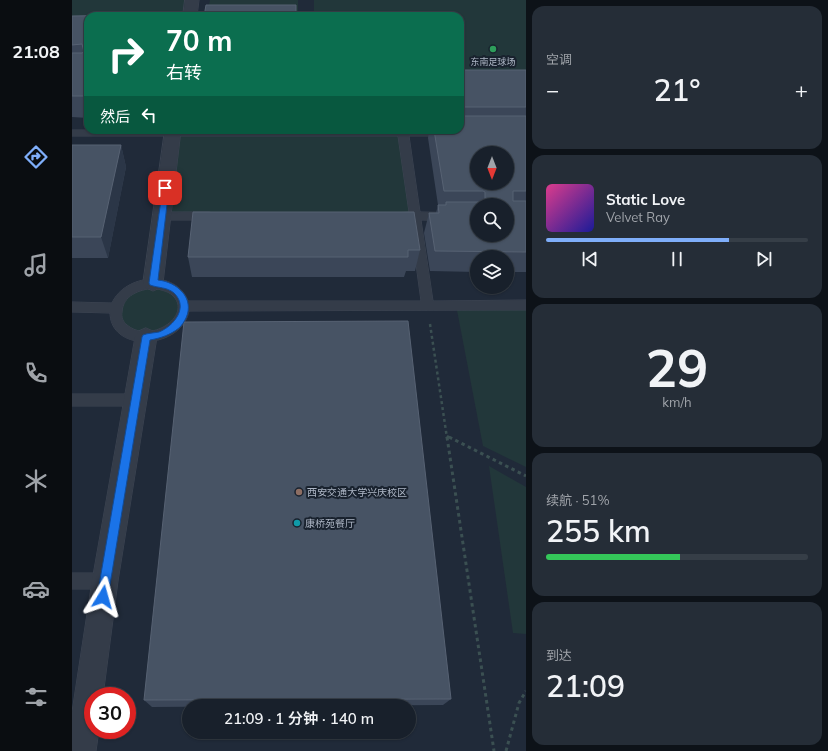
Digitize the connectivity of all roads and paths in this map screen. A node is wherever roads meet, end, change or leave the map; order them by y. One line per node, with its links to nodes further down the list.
1 (192, 0): 2 (street)
2 (190, 12)
3 (72, 133): 4 (lane)
4 (84, 133)
5 (172, 134): 7 (street)
6 (403, 134): 10 (lane)
7 (162, 216): 8 (lane); 12 (street)
8 (217, 216)
9 (383, 216): 10 (lane)
10 (415, 216): 11 (lane); 13 (lane)
11 (470, 217)
12 (153, 283): 14 (lane); 17 (lane)
13 (428, 305): 14 (lane); 15 (lane); 21 (path)
14 (185, 306): 18 (lane)
15 (526, 306)
16 (72, 307): 17 (lane)
17 (115, 308): 18 (lane)
18 (146, 337): 20 (street)
19 (72, 400): 20 (lane)
20 (135, 400): 24 (street)
21 (447, 436): 22 (path); 27 (path)
22 (526, 476)
23 (72, 581): 24 (lane)
24 (105, 581): 26 (street)
25 (526, 690): 28 (path)
26 (81, 751)
27 (494, 751)
28 (506, 751)

